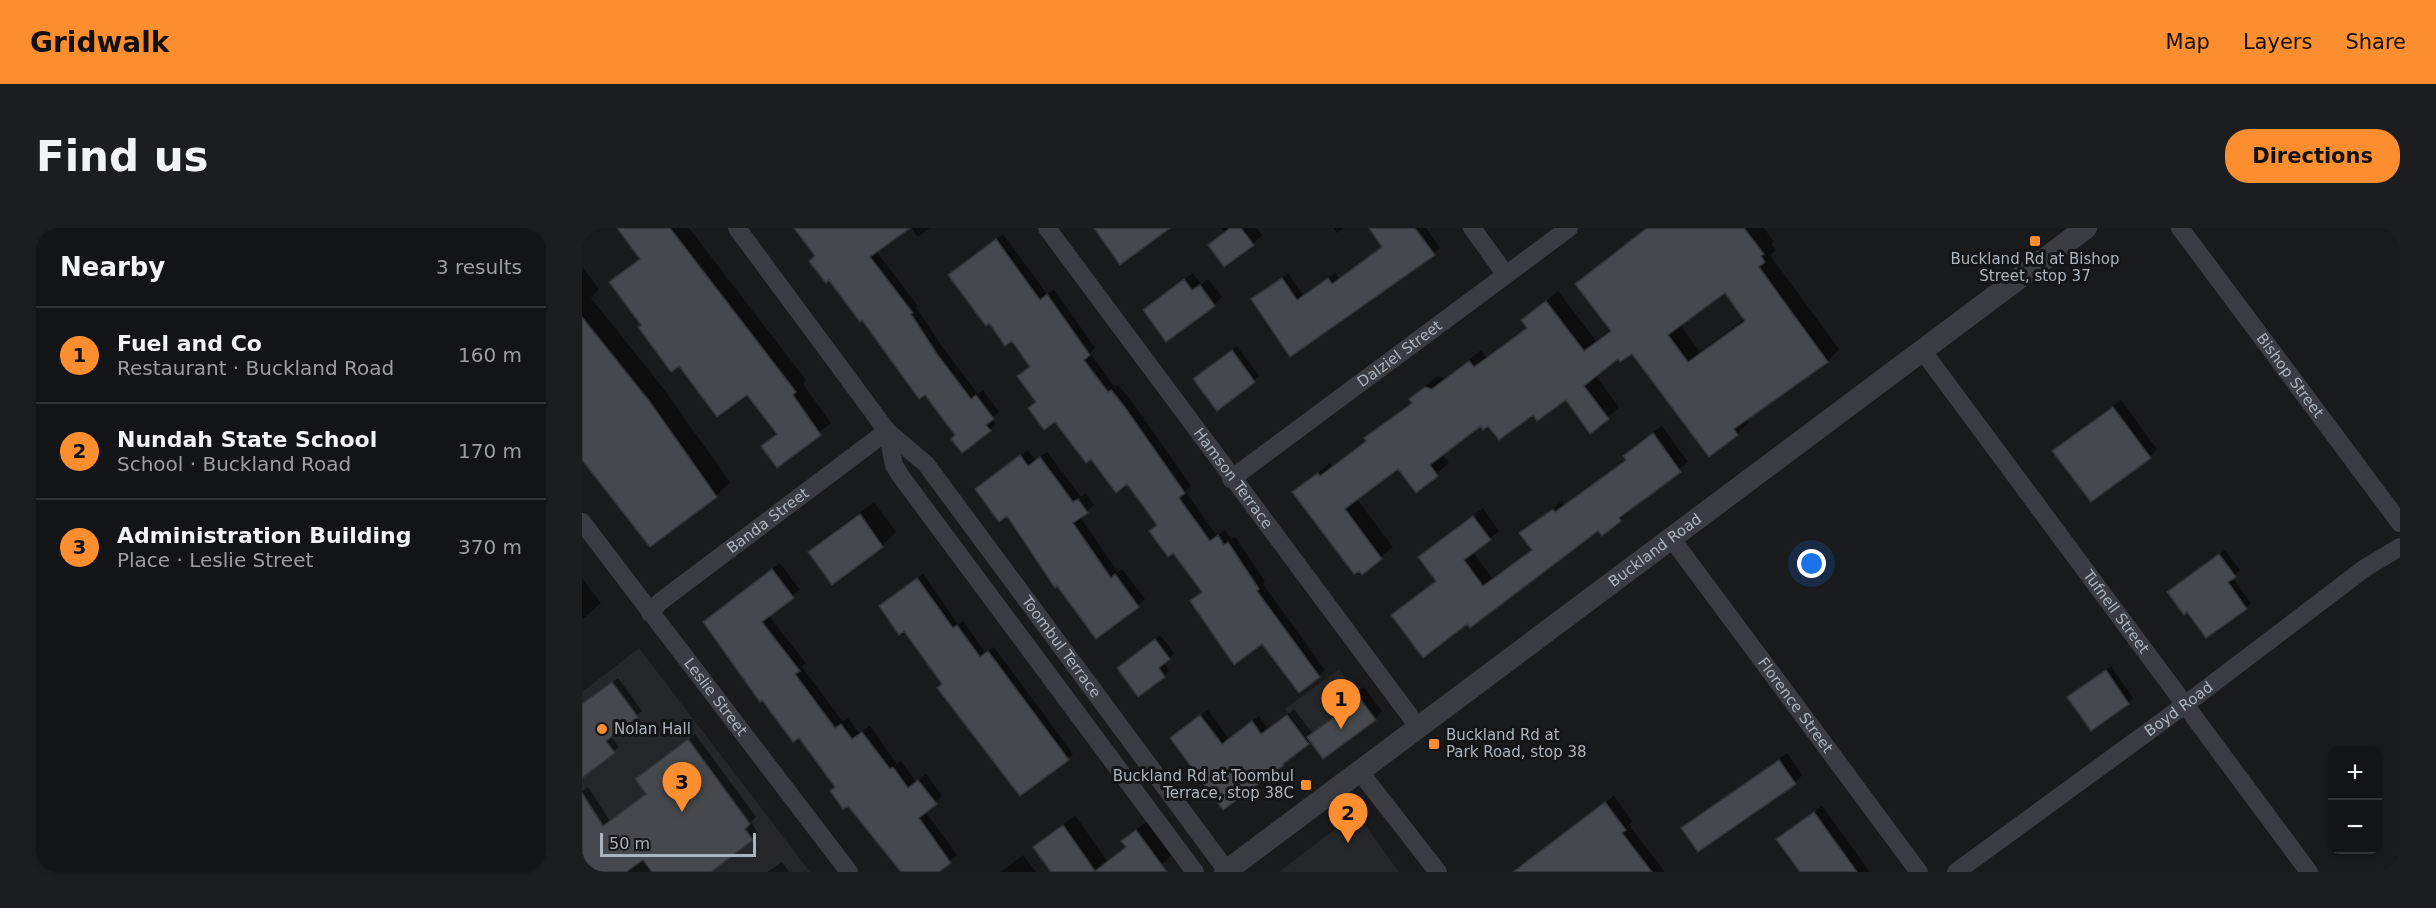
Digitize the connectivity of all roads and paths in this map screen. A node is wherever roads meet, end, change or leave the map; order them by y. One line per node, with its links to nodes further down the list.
1 (737, 228): 9 (street, Toombul Terrace)
2 (1047, 228): 10 (street, Hamson Terrace)
3 (1472, 228): 7 (street)
4 (1569, 228): 7 (street, Dalziel Street)
5 (2086, 228): 8 (street, Buckland Road)
6 (2180, 228): 12 (street, Bishop Street)
7 (1506, 275): 10 (street, Dalziel Street)
8 (1922, 350): 13 (street, Buckland Road); 16 (street, Tufnell Street)
9 (887, 431): 15 (street, Banda Street); 19 (street, Toombul Terrace); 21 (street, Toombul Terrace)
10 (1232, 479): 17 (street, Hamson Terrace)
11 (582, 522): 15 (street, Leslie Street)
12 (2400, 523)
13 (1672, 538): 17 (street, Buckland Road); 23 (street, Florence Street)
14 (2400, 547): 16 (street, Boyd Road)
15 (650, 613): 20 (street, Leslie Street)
16 (2186, 704): 24 (street, Boyd Road); 25 (street, Tufnell Street)
17 (1419, 729): 18 (street, Buckland Road)
18 (1360, 772): 19 (street, Buckland Road); 22 (street)
19 (1226, 871)
20 (849, 872)
21 (1196, 872)
22 (1438, 872)
23 (1919, 872)
24 (1956, 872)
25 (2309, 872)

